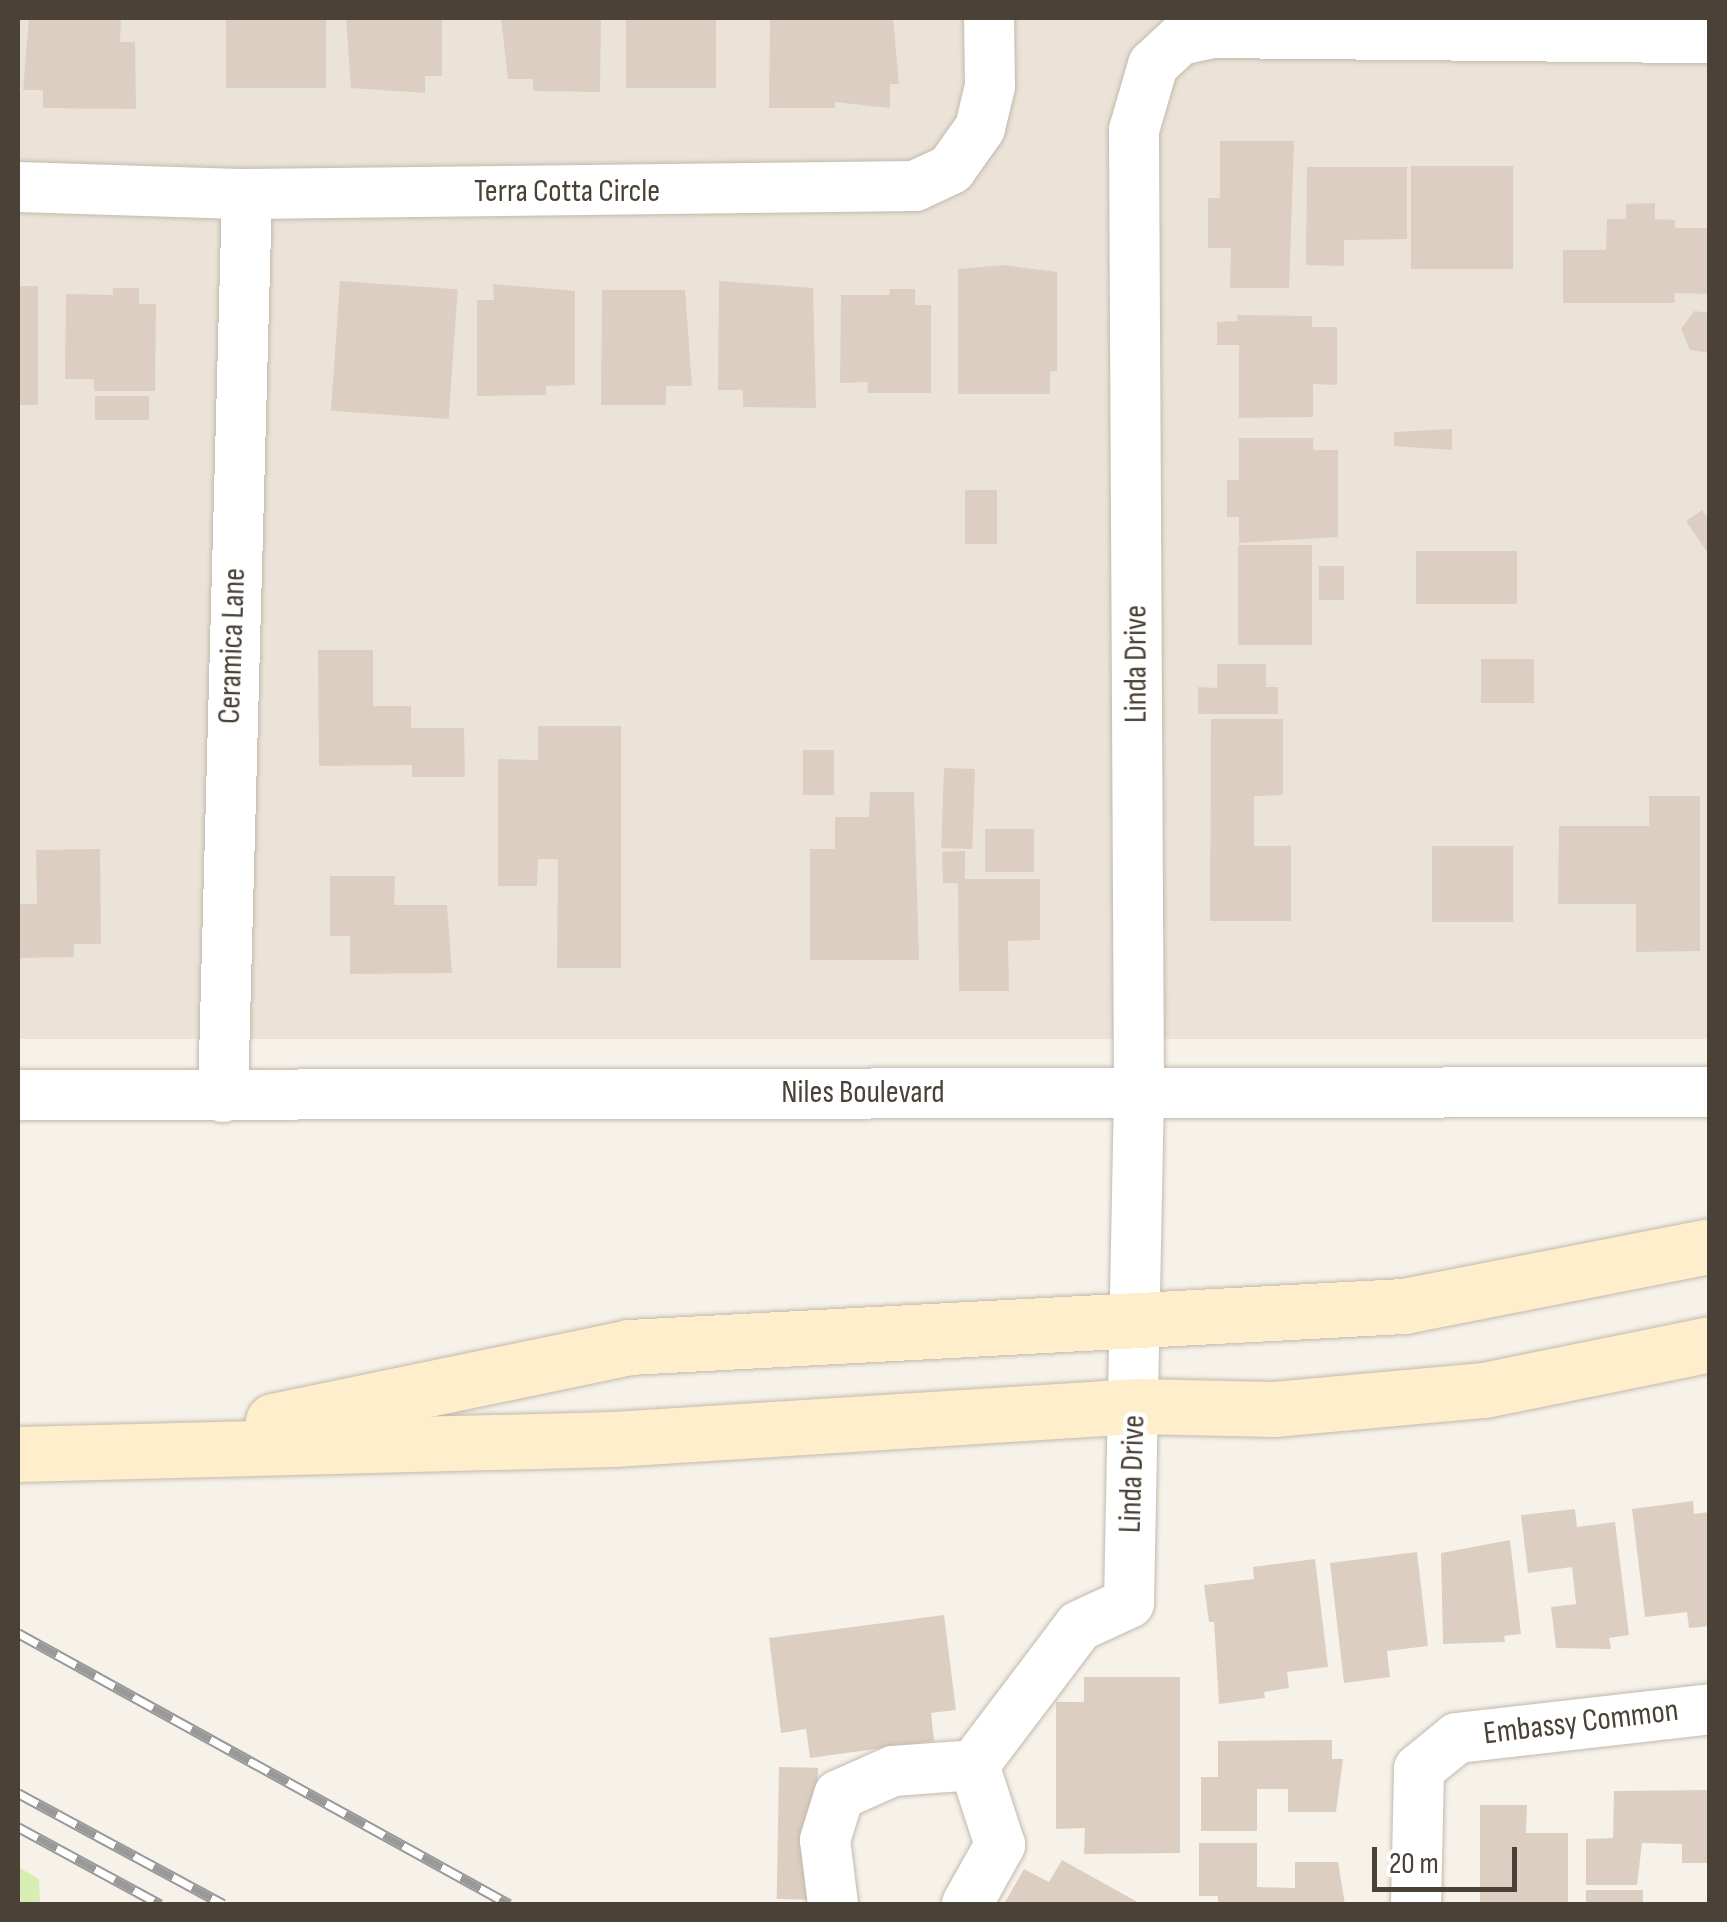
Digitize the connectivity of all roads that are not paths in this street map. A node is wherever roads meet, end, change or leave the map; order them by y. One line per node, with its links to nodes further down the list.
1 (989, 18): 4 (street, Terra Cotta Circle)
2 (1710, 38): 5 (street, Linda Drive)
3 (18, 187): 4 (street, Terra Cotta Circle)
4 (247, 194): 8 (street, Ceramica Lane)
5 (1139, 1091): 6 (street, Niles Boulevard); 8 (street, Niles Boulevard); 10 (street, Linda Drive)
6 (1710, 1092)
7 (18, 1094): 8 (street, Niles Boulevard)
8 (223, 1098)
9 (1699, 1258): 10 (main road)
10 (1136, 1322): 12 (street, Linda Drive); 13 (main road)
11 (1710, 1344): 12 (main road)
12 (1136, 1406): 13 (main road); 16 (street, Linda Drive)
13 (143, 1449): 14 (main road)
14 (18, 1454)
15 (1710, 1708): 19 (street, Embassy Common)
16 (974, 1765): 17 (street); 18 (street)
17 (834, 1904)
18 (967, 1904)
19 (1416, 1904)

